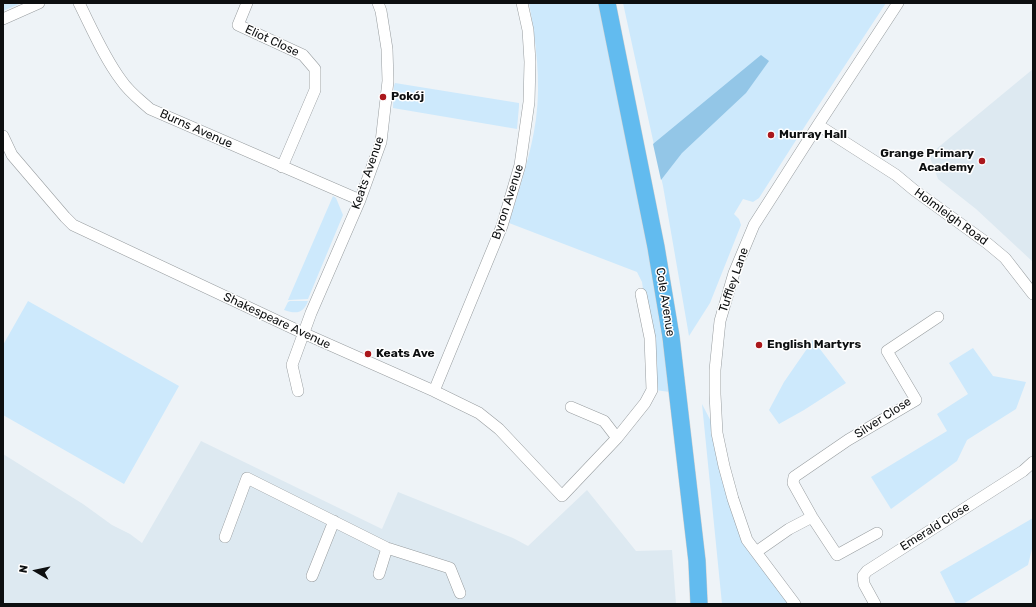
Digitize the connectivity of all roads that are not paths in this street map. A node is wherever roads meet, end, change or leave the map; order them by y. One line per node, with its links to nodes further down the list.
1 (39, 3): 8 (street)
2 (79, 3): 11 (street, Burns Avenue)
3 (247, 3): 11 (street, Eliot Close)
4 (378, 3): 12 (street, Keats Avenue)
5 (522, 3): 17 (street, Byron Avenue)
6 (607, 3): 31 (highway, Cole Avenue)
7 (898, 3): 9 (street, Tuffley Lane)
8 (3, 19)
9 (818, 125): 14 (street, Holmleigh Road); 27 (street, Tuffley Lane)
10 (3, 136): 16 (street, Shakespeare Avenue)
11 (282, 167): 12 (street, Burns Avenue)
12 (360, 200): 16 (street, Keats Avenue)
13 (641, 294): 20 (street)
14 (1033, 294)
15 (938, 317): 22 (street, Silver Close)
16 (303, 333): 17 (street, Shakespeare Avenue); 18 (street, Keats Avenue)
17 (434, 390): 20 (street, Shakespeare Avenue)
18 (298, 391)
19 (571, 408): 20 (street)
20 (617, 438)
21 (1033, 462): 33 (street, Emerald Close)
22 (812, 517): 24 (street, Silver Close); 27 (street)
23 (334, 521): 25 (street); 26 (street); 29 (street)
24 (877, 533)
25 (225, 537)
26 (387, 548): 28 (street); 30 (street)
27 (756, 552): 32 (street, Tuffley Lane)
28 (379, 574)
29 (312, 576)
30 (460, 593)
31 (699, 604)
32 (795, 604)
33 (875, 604)

